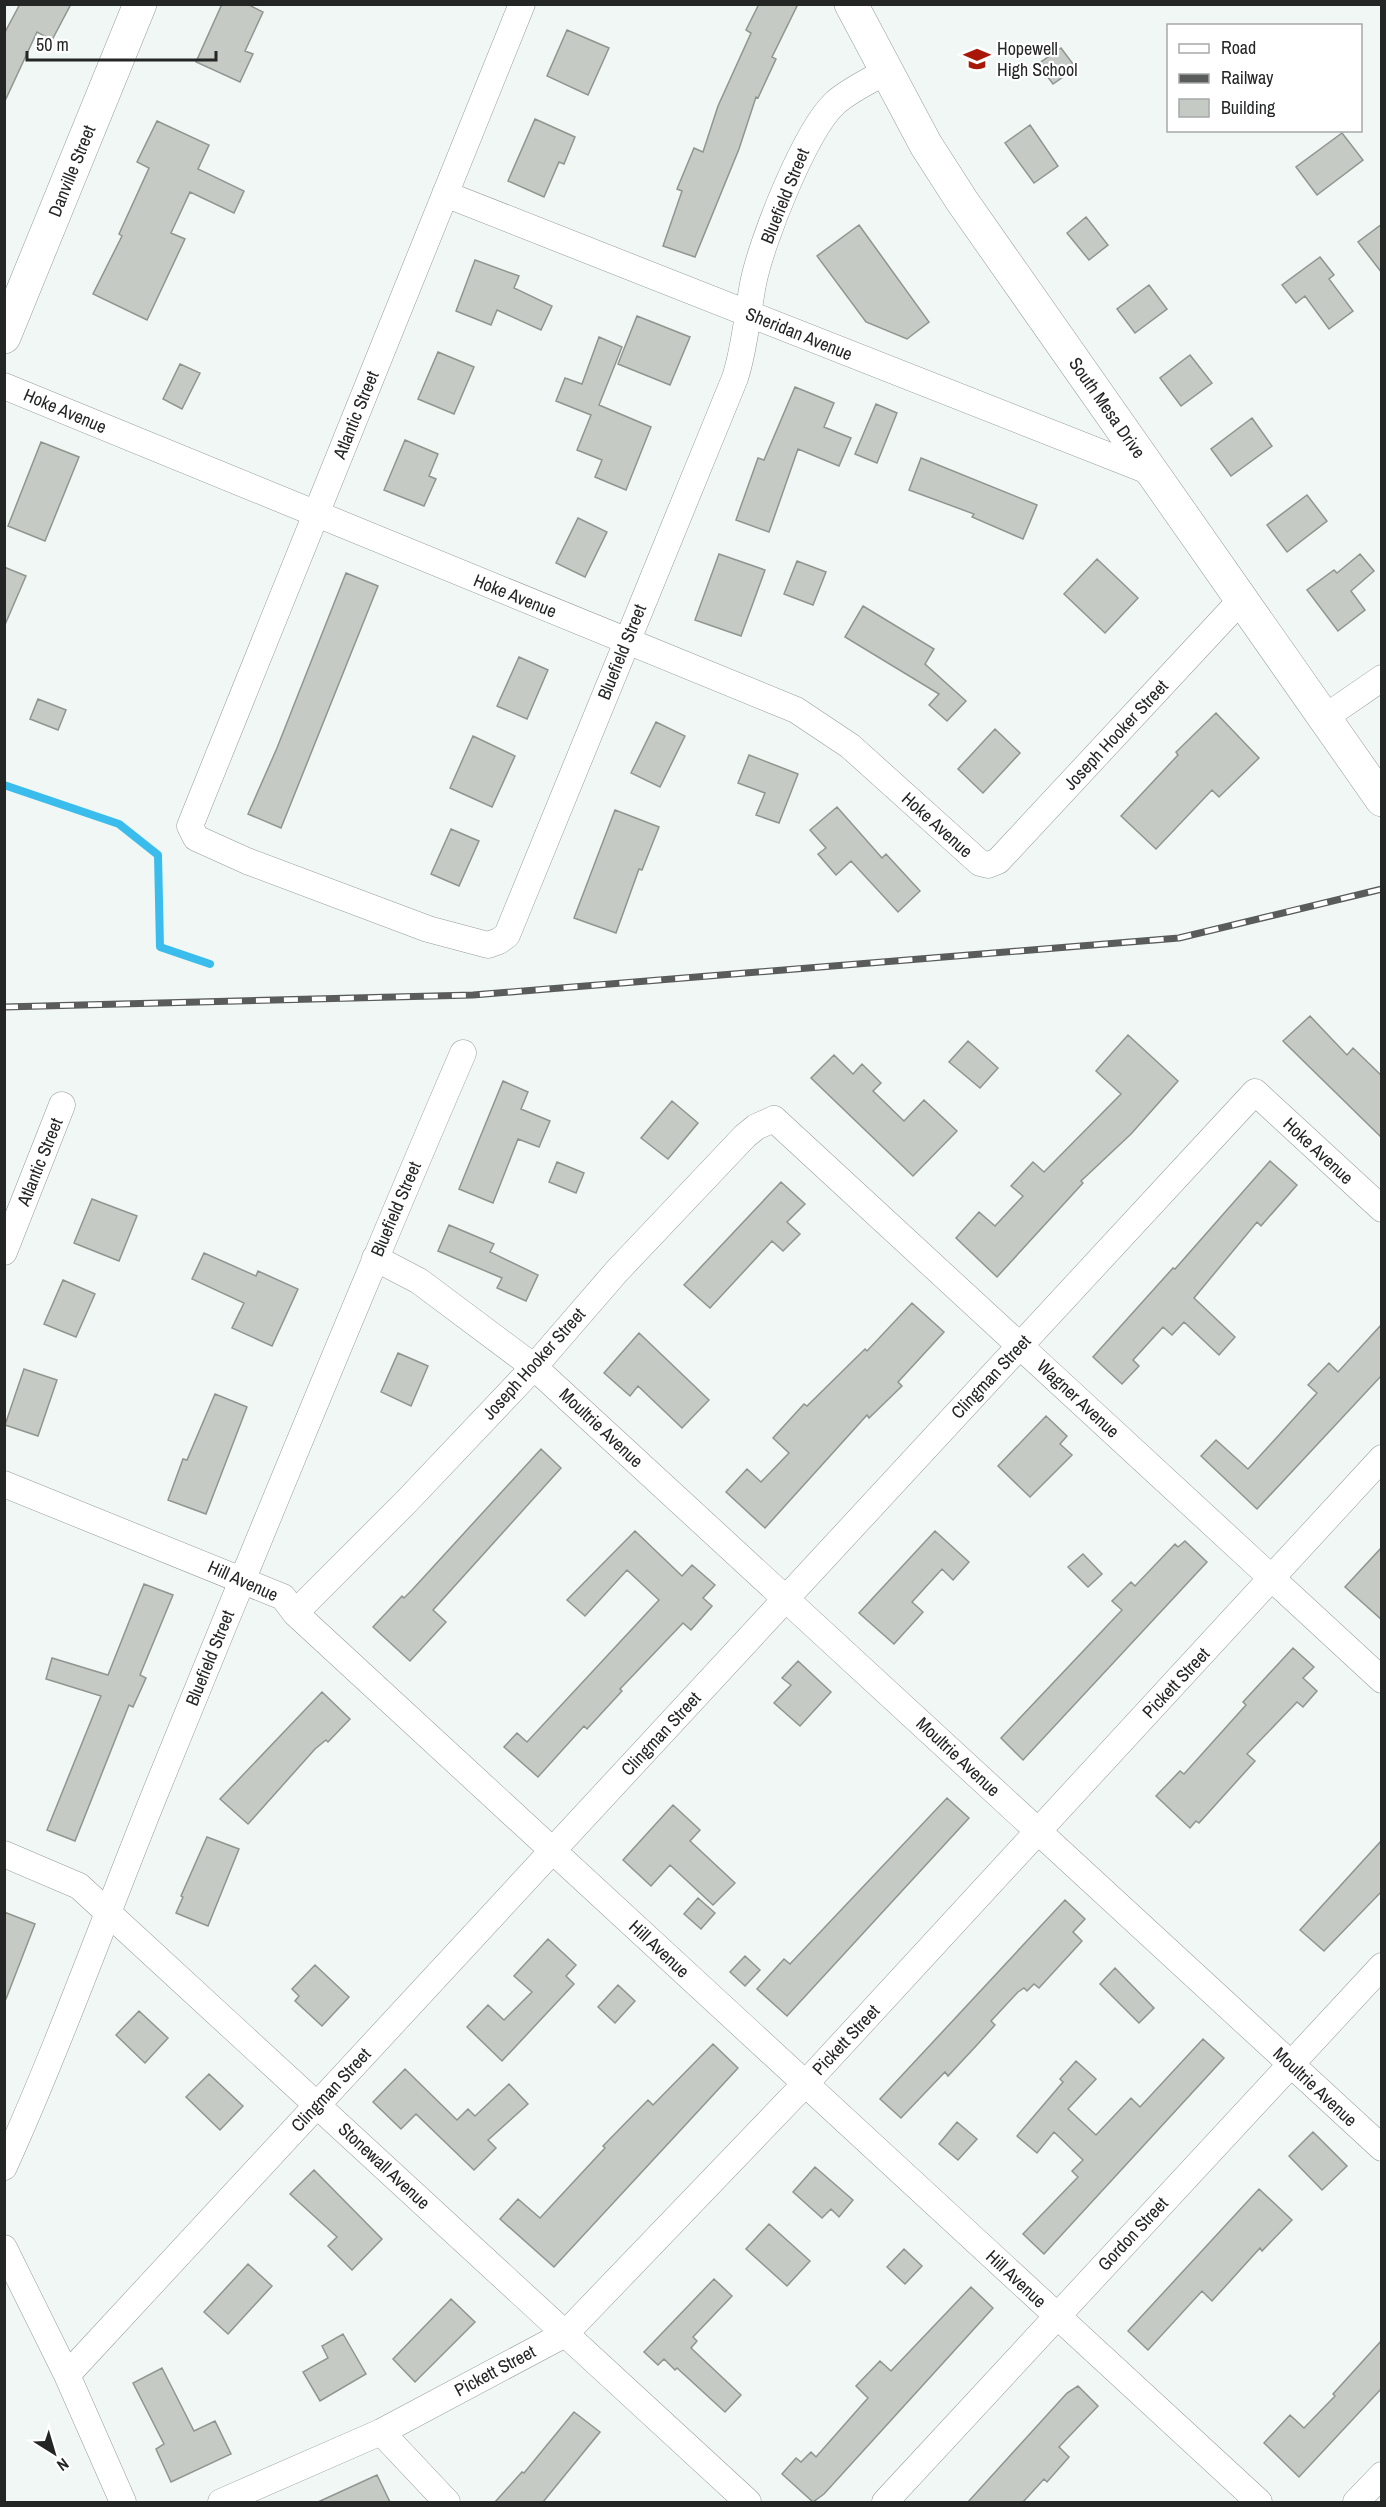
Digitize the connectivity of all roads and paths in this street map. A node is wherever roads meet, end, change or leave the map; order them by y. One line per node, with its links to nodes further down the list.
1 (140, 4): 7 (main road, Danville Street)
2 (522, 4): 5 (street, Atlantic Street)
3 (851, 4): 4 (main road, South Mesa Drive)
4 (886, 71): 6 (street, Bluefield Street); 9 (main road, South Mesa Drive)
5 (445, 194): 6 (street, Sheridan Avenue); 10 (street, Atlantic Street)
6 (748, 314): 9 (street, Sheridan Avenue); 12 (street, Bluefield Street)
7 (4, 337)
8 (4, 386): 10 (street, Hoke Avenue)
9 (1153, 473): 11 (main road, South Mesa Drive)
10 (315, 515): 12 (street, Hoke Avenue); 16 (street, Atlantic Street)
11 (1241, 600): 14 (main road, South Mesa Drive); 17 (street, Joseph Hooker Street)
12 (626, 641): 16 (street, Bluefield Street); 17 (street, Hoke Avenue)
13 (1382, 678): 14 (street)
14 (1324, 718): 15 (main road, South Mesa Drive)
15 (1382, 800)
16 (190, 826)
17 (988, 865)
18 (463, 1053): 24 (street, Bluefield Street)
19 (1255, 1092): 22 (street, Hoke Avenue); 25 (street, Clingman Street)
20 (62, 1105): 23 (street, Atlantic Street)
21 (774, 1119): 25 (street, Wagner Avenue); 26 (street, Joseph Hooker Street)
22 (1382, 1209)
23 (4, 1252)
24 (375, 1258): 26 (street, Moultrie Avenue); 30 (street, Bluefield Street)
25 (1020, 1346): 29 (street, Wagner Avenue); 31 (street, Clingman Street)
26 (534, 1367): 31 (street, Moultrie Avenue); 32 (street, Joseph Hooker Street)
27 (1382, 1458): 29 (street, Pickett Street)
28 (4, 1484): 30 (street, Hill Avenue)
29 (1272, 1579): 33 (street, Wagner Avenue); 34 (street, Pickett Street)
30 (242, 1580): 32 (street, Hill Avenue); 37 (street, Bluefield Street)
31 (786, 1599): 34 (street, Moultrie Avenue); 35 (street, Clingman Street)
32 (295, 1613): 35 (street, Hill Avenue)
33 (1382, 1680)
34 (1038, 1832): 39 (street, Moultrie Avenue); 40 (street, Pickett Street)
35 (553, 1851): 40 (street, Hill Avenue); 41 (street, Clingman Street)
36 (4, 1854): 37 (street, Stonewall Avenue)
37 (108, 1912): 41 (street, Stonewall Avenue); 43 (street, Bluefield Street)
38 (1382, 1966): 39 (street, Gordon Street)
39 (1290, 2064): 42 (street, Moultrie Avenue); 45 (street, Gordon Street)
40 (805, 2084): 45 (street, Hill Avenue); 46 (street, Pickett Street)
41 (317, 2105): 46 (street, Stonewall Avenue); 47 (street, Clingman Street)
42 (1382, 2148)
43 (4, 2167)
44 (4, 2248): 47 (street)
45 (1057, 2316): 54 (street, Gordon Street); 55 (street, Hill Avenue)
46 (565, 2334): 48 (street, Pickett Street); 53 (street, Stonewall Avenue)
47 (67, 2375): 50 (street)
48 (381, 2433): 51 (street, Pickett Street); 52 (street)
49 (1382, 2475): 56 (street)
50 (123, 2502)
51 (221, 2502)
52 (447, 2502)
53 (748, 2502)
54 (885, 2502)
55 (1259, 2502)
56 (1356, 2502)

